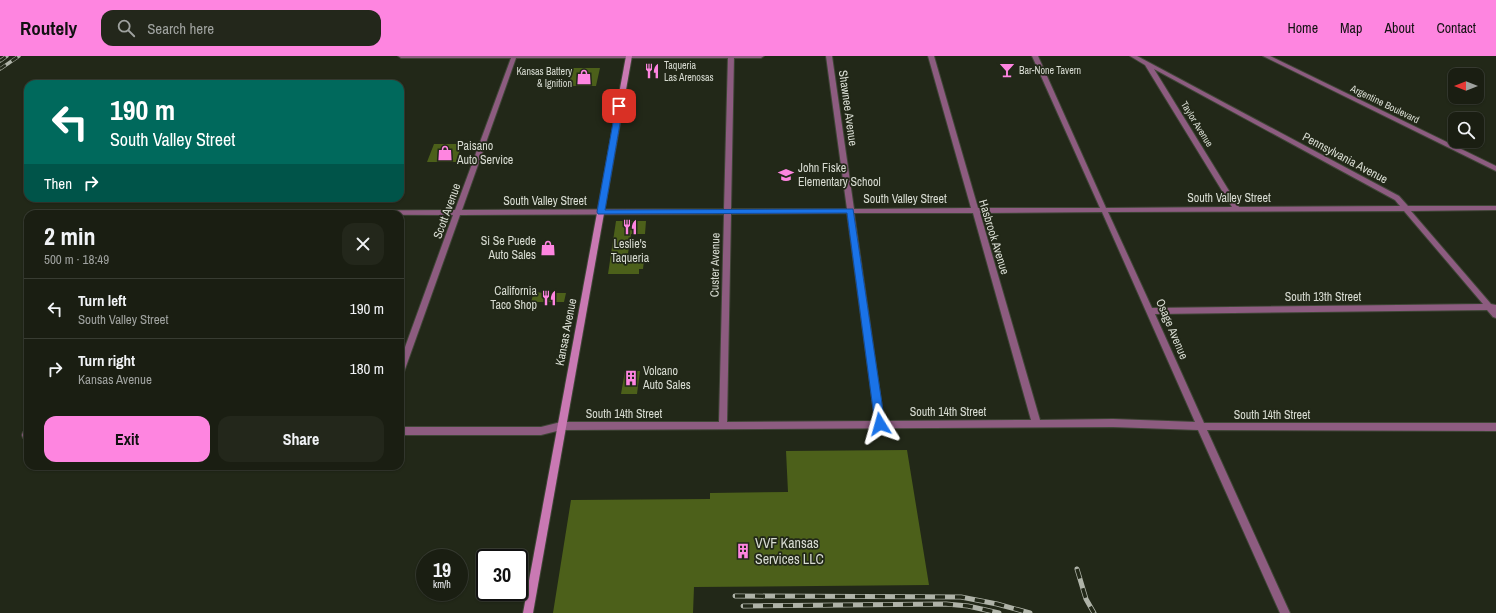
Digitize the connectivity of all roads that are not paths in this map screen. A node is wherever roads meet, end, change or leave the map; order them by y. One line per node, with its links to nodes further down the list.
1 (401, 56): 2 (street)
2 (514, 56): 3 (street); 22 (street, Scott Avenue)
3 (629, 56): 4 (street); 20 (main road, Kansas Avenue)
4 (731, 56): 5 (street); 19 (street, Custer Avenue)
5 (761, 56)
6 (829, 56): 16 (street, Shawnee Avenue)
7 (931, 56): 17 (street, Hasbrook Avenue)
8 (1035, 56): 18 (street, Osage Avenue)
9 (1133, 56): 11 (street)
10 (1266, 56): 12 (street, Argentine Boulevard)
11 (1148, 64): 13 (street, Pennsylvania Avenue); 15 (street, Taylor Avenue)
12 (1496, 170)
13 (1406, 208): 14 (street, South Valley Street); 15 (street, South Valley Street); 23 (street, Pennsylvania Avenue)
14 (1496, 208)
15 (1237, 209): 18 (street, South Valley Street)
16 (850, 210): 17 (street, South Valley Street); 19 (street, South Valley Street); 27 (street, Shawnee Avenue)
17 (975, 210): 18 (street, South Valley Street); 28 (street, Hasbrook Avenue)
18 (1105, 210): 24 (street, Osage Avenue)
19 (727, 211): 20 (street, South Valley Street); 30 (street, Custer Avenue)
20 (601, 212): 22 (street, South Valley Street); 29 (main road, Kansas Avenue)
21 (404, 213): 22 (street, South Valley Street)
22 (458, 213): 26 (street, Scott Avenue)
23 (1493, 307): 24 (street, South 13th Street); 25 (street, Pennsylvania Avenue)
24 (1150, 311): 31 (street, Osage Avenue)
25 (1496, 315)
26 (404, 361)
27 (880, 424): 28 (street, South 14th Street); 30 (street, South 14th Street)
28 (1037, 424): 31 (street, South 14th Street)
29 (561, 426): 30 (street, South 14th Street); 33 (street, South 14th Street); 34 (main road, Kansas Avenue)
30 (722, 426)
31 (1200, 426): 32 (street, South 14th Street); 35 (street, Osage Avenue)
32 (1496, 427)
33 (404, 431)
34 (528, 613)
35 (1285, 613)

